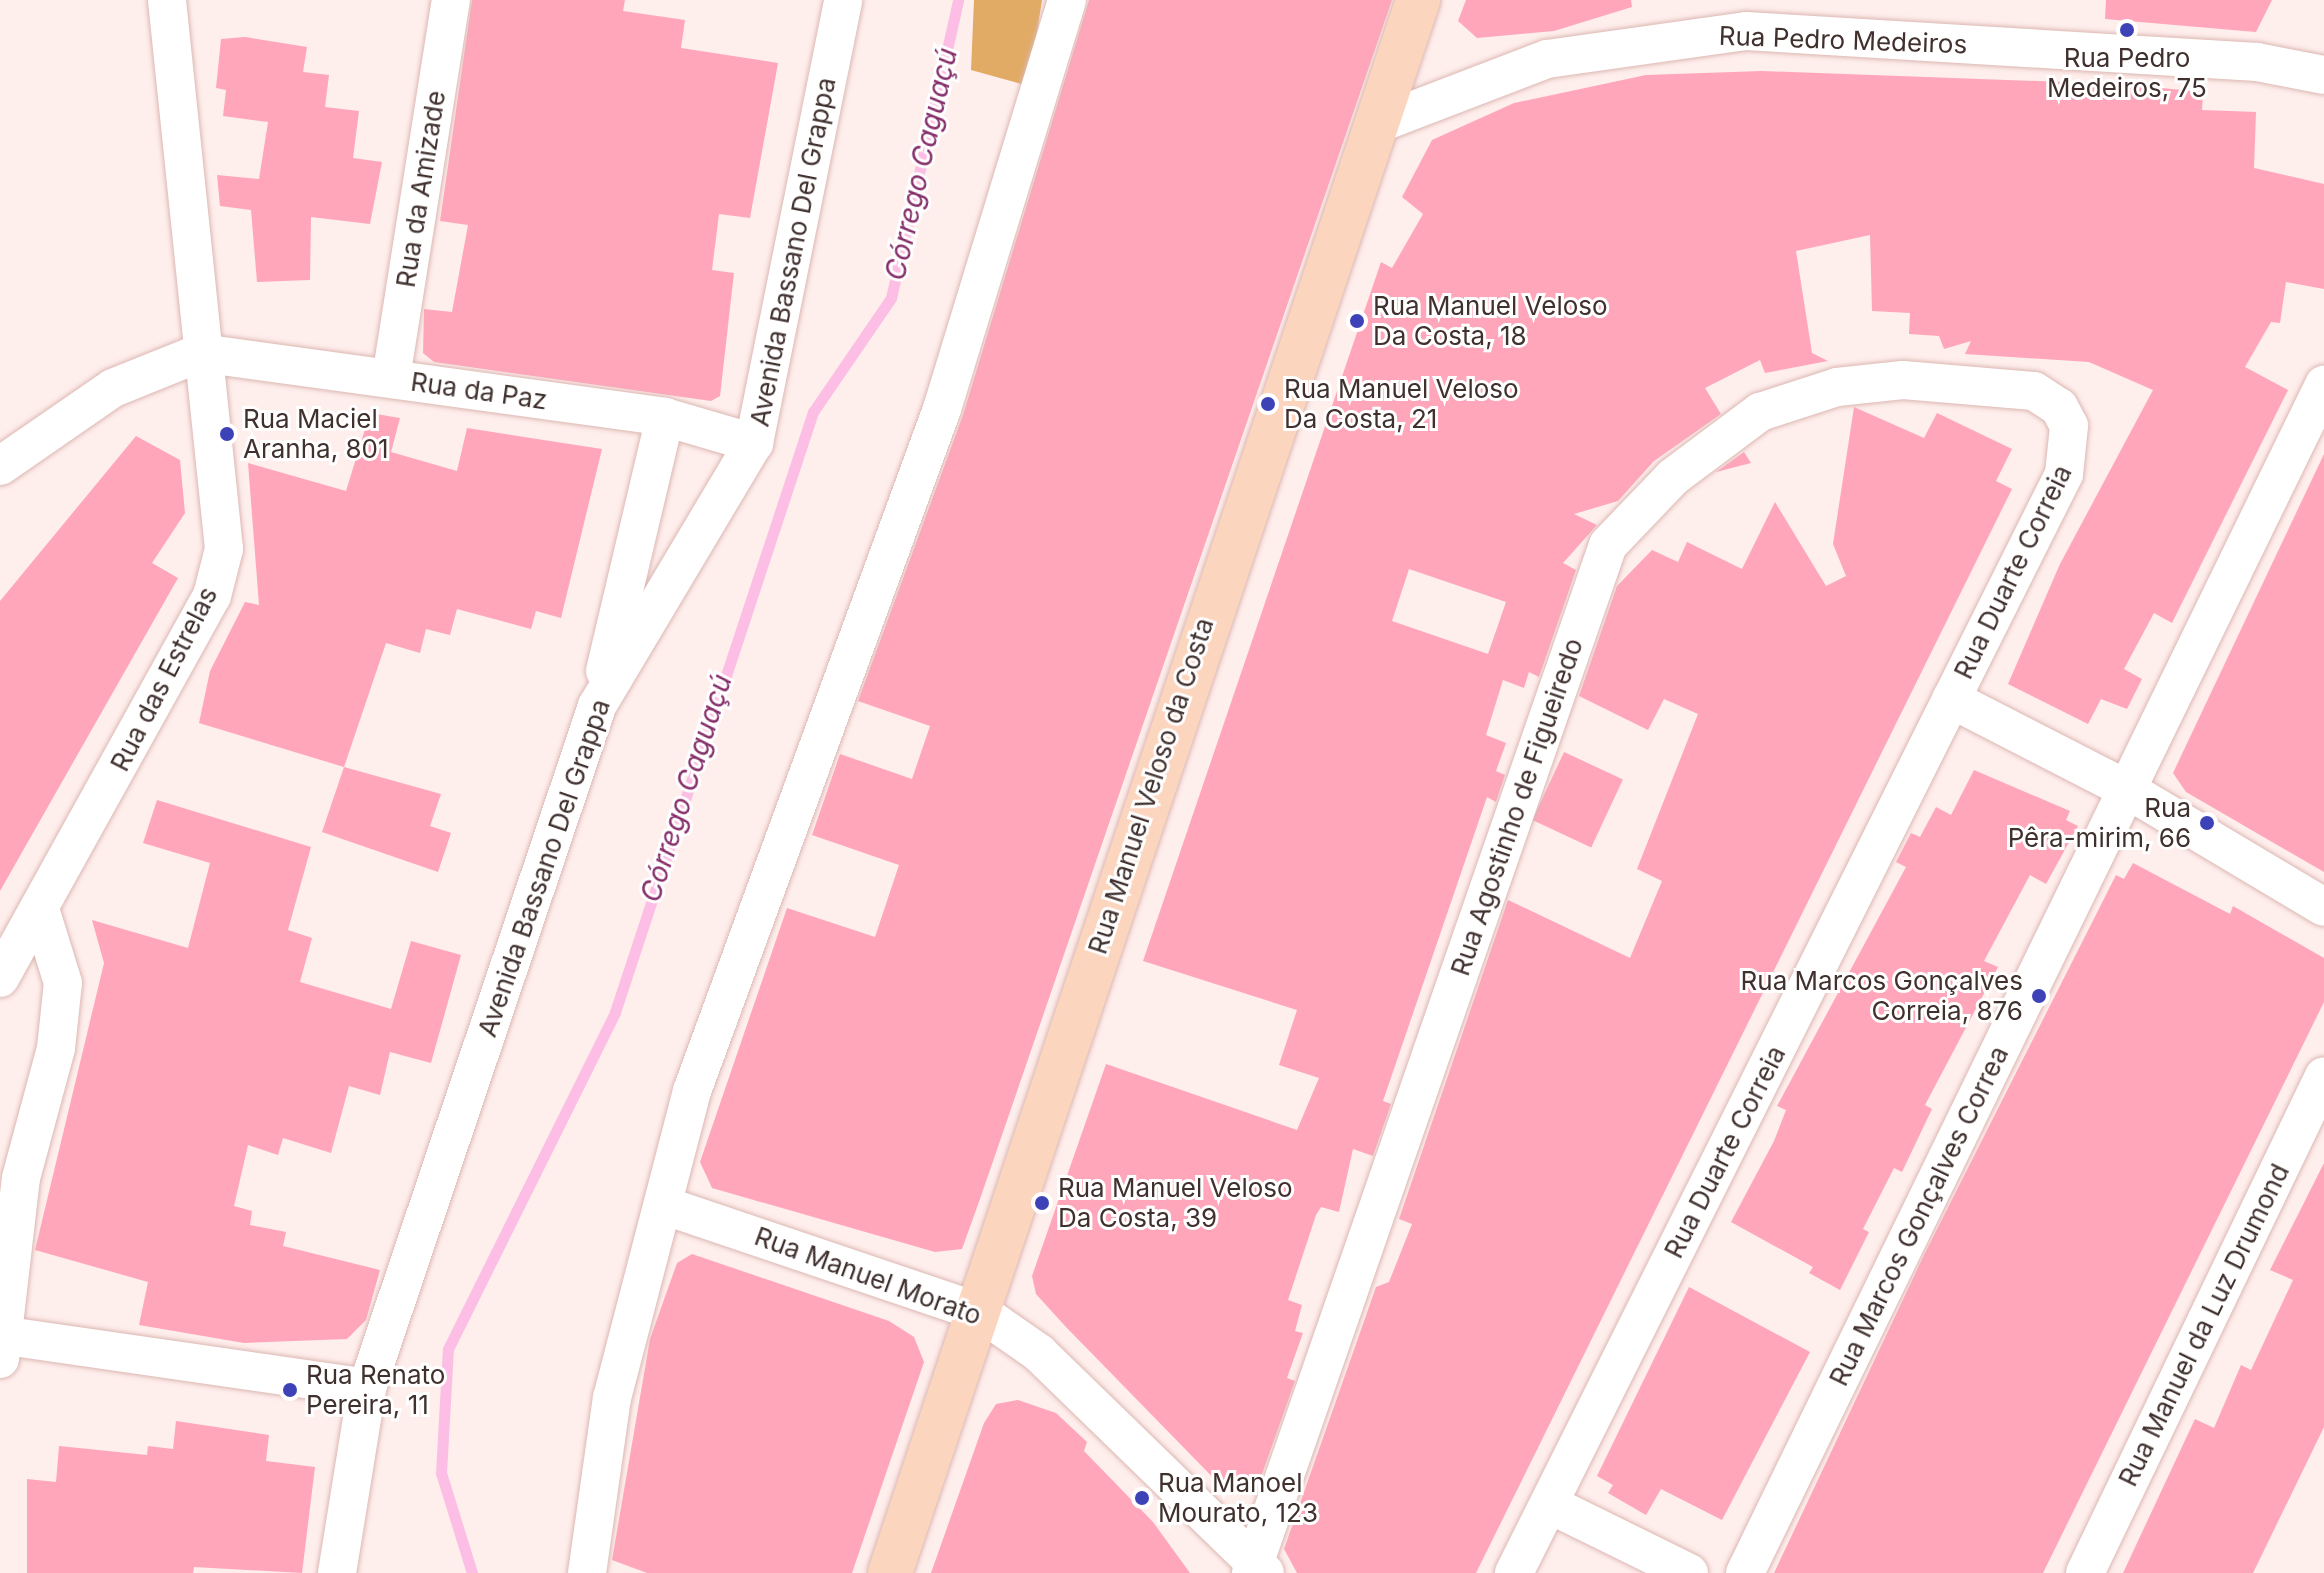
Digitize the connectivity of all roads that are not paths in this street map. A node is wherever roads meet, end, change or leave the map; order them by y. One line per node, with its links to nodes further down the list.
1 (167, 0): 8 (street, Rua das Estrelas)
2 (451, 0): 9 (street, Rua da Amizade)
3 (843, 0): 13 (street, Avenida Bassano Del Grappa)
4 (1067, 0): 22 (street)
5 (1418, 0): 7 (main road, Rua Manuel Veloso da Costa)
6 (2324, 75): 7 (street, Rua Pedro Medeiros)
7 (1375, 125): 23 (main road, Rua Manuel Veloso da Costa)
8 (200, 353): 9 (street, Rua da Paz); 14 (street); 19 (street, Rua das Estrelas)
9 (391, 378): 11 (street, Rua da Paz)
10 (2324, 385): 17 (street, Rua Marcos Gonçalves Correa)
11 (665, 417): 13 (street, Rua da Paz); 16 (street)
12 (2069, 426): 15 (street, Rua Duarte Correia); 28 (street, Rua Agostinho de Figueiredo)
13 (754, 443): 16 (street, Avenida Bassano Del Grappa)
14 (0, 466)
15 (1951, 699): 17 (street); 27 (street, Rua Duarte Correia)
16 (597, 706): 26 (street, Avenida Bassano Del Grappa)
17 (2126, 789): 18 (street); 34 (street, Rua Marcos Gonçalves Correa)
18 (2324, 907)
19 (41, 912): 20 (street, Rua das Estrelas); 24 (street)
20 (0, 978)
21 (2324, 1076): 35 (street, Rua Manuel da Luz Drumond)
22 (663, 1205): 23 (street, Rua Manuel Morato); 30 (street)
23 (980, 1312): 28 (street, Rua Manuel Morato); 31 (main road, Rua Manuel Veloso da Costa)
24 (0, 1335): 25 (street); 26 (street)
25 (0, 1359)
26 (367, 1388): 29 (street, Avenida Bassano Del Grappa)
27 (1549, 1504): 32 (street, Rua Duarte Correia); 33 (street)
28 (1257, 1570)
29 (337, 1573)
30 (587, 1573)
31 (890, 1573)
32 (1514, 1573)
33 (1689, 1573)
34 (1745, 1573)
35 (2085, 1573)

